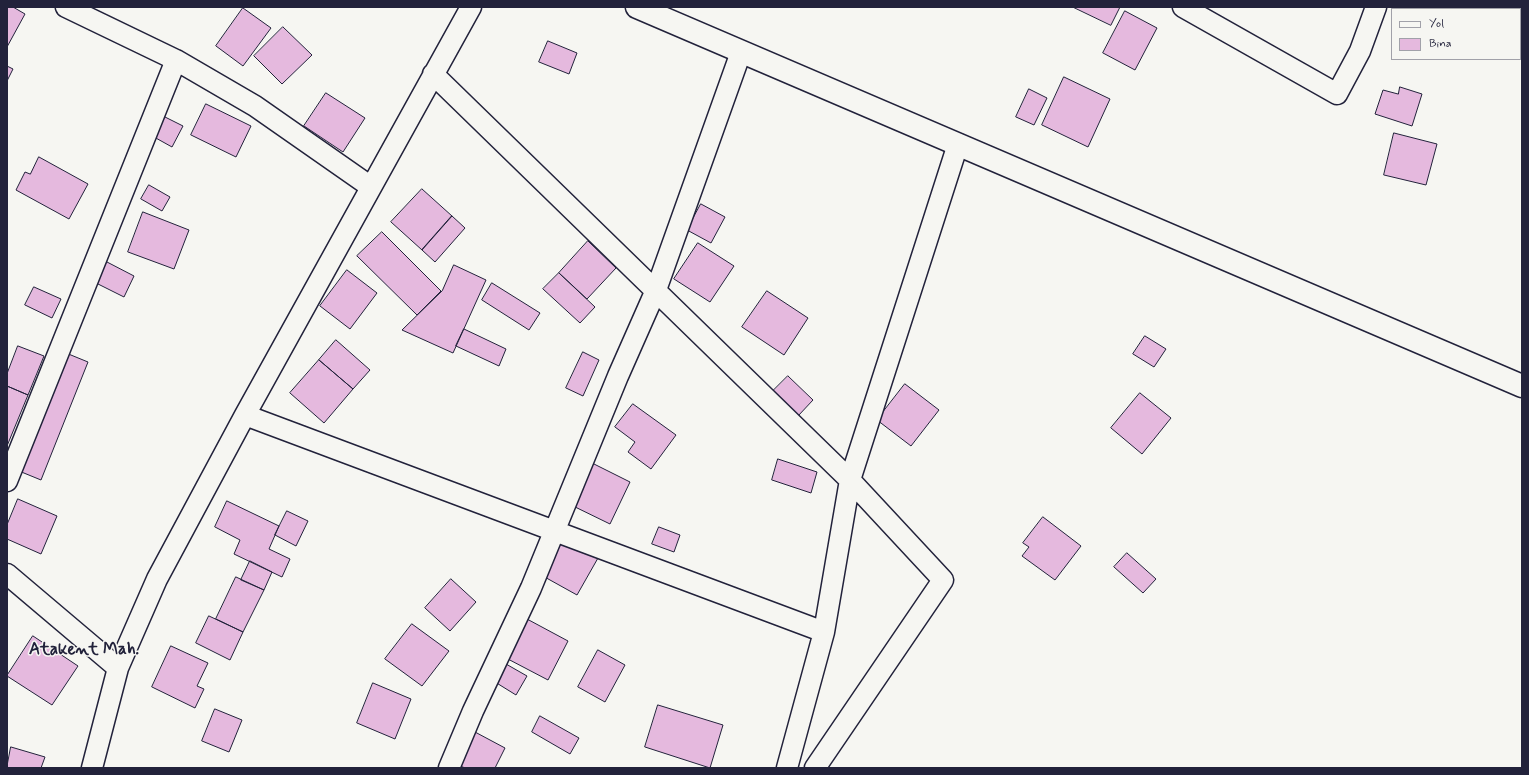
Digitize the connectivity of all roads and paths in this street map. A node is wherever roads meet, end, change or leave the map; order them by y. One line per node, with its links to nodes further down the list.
1 (66, 7): 7 (street)
2 (471, 7): 8 (street)
3 (636, 7): 6 (street)
4 (1182, 7): 5 (street)
5 (1376, 7)
6 (741, 52): 9 (street); 11 (street)
7 (176, 60): 10 (street); 15 (street)
8 (433, 74): 10 (street); 11 (street)
9 (958, 144): 12 (street); 14 (street)
10 (371, 187): 13 (street)
11 (656, 290): 14 (street); 16 (street)
12 (1522, 386)
13 (245, 415): 16 (street); 19 (street)
14 (850, 480): 18 (street); 23 (street)
15 (7, 481)
16 (555, 530): 18 (street); 21 (street)
17 (7, 574): 19 (street)
18 (824, 632): 22 (street)
19 (118, 668): 20 (street)
20 (92, 768)
21 (449, 768)
22 (787, 768)
23 (814, 768)

